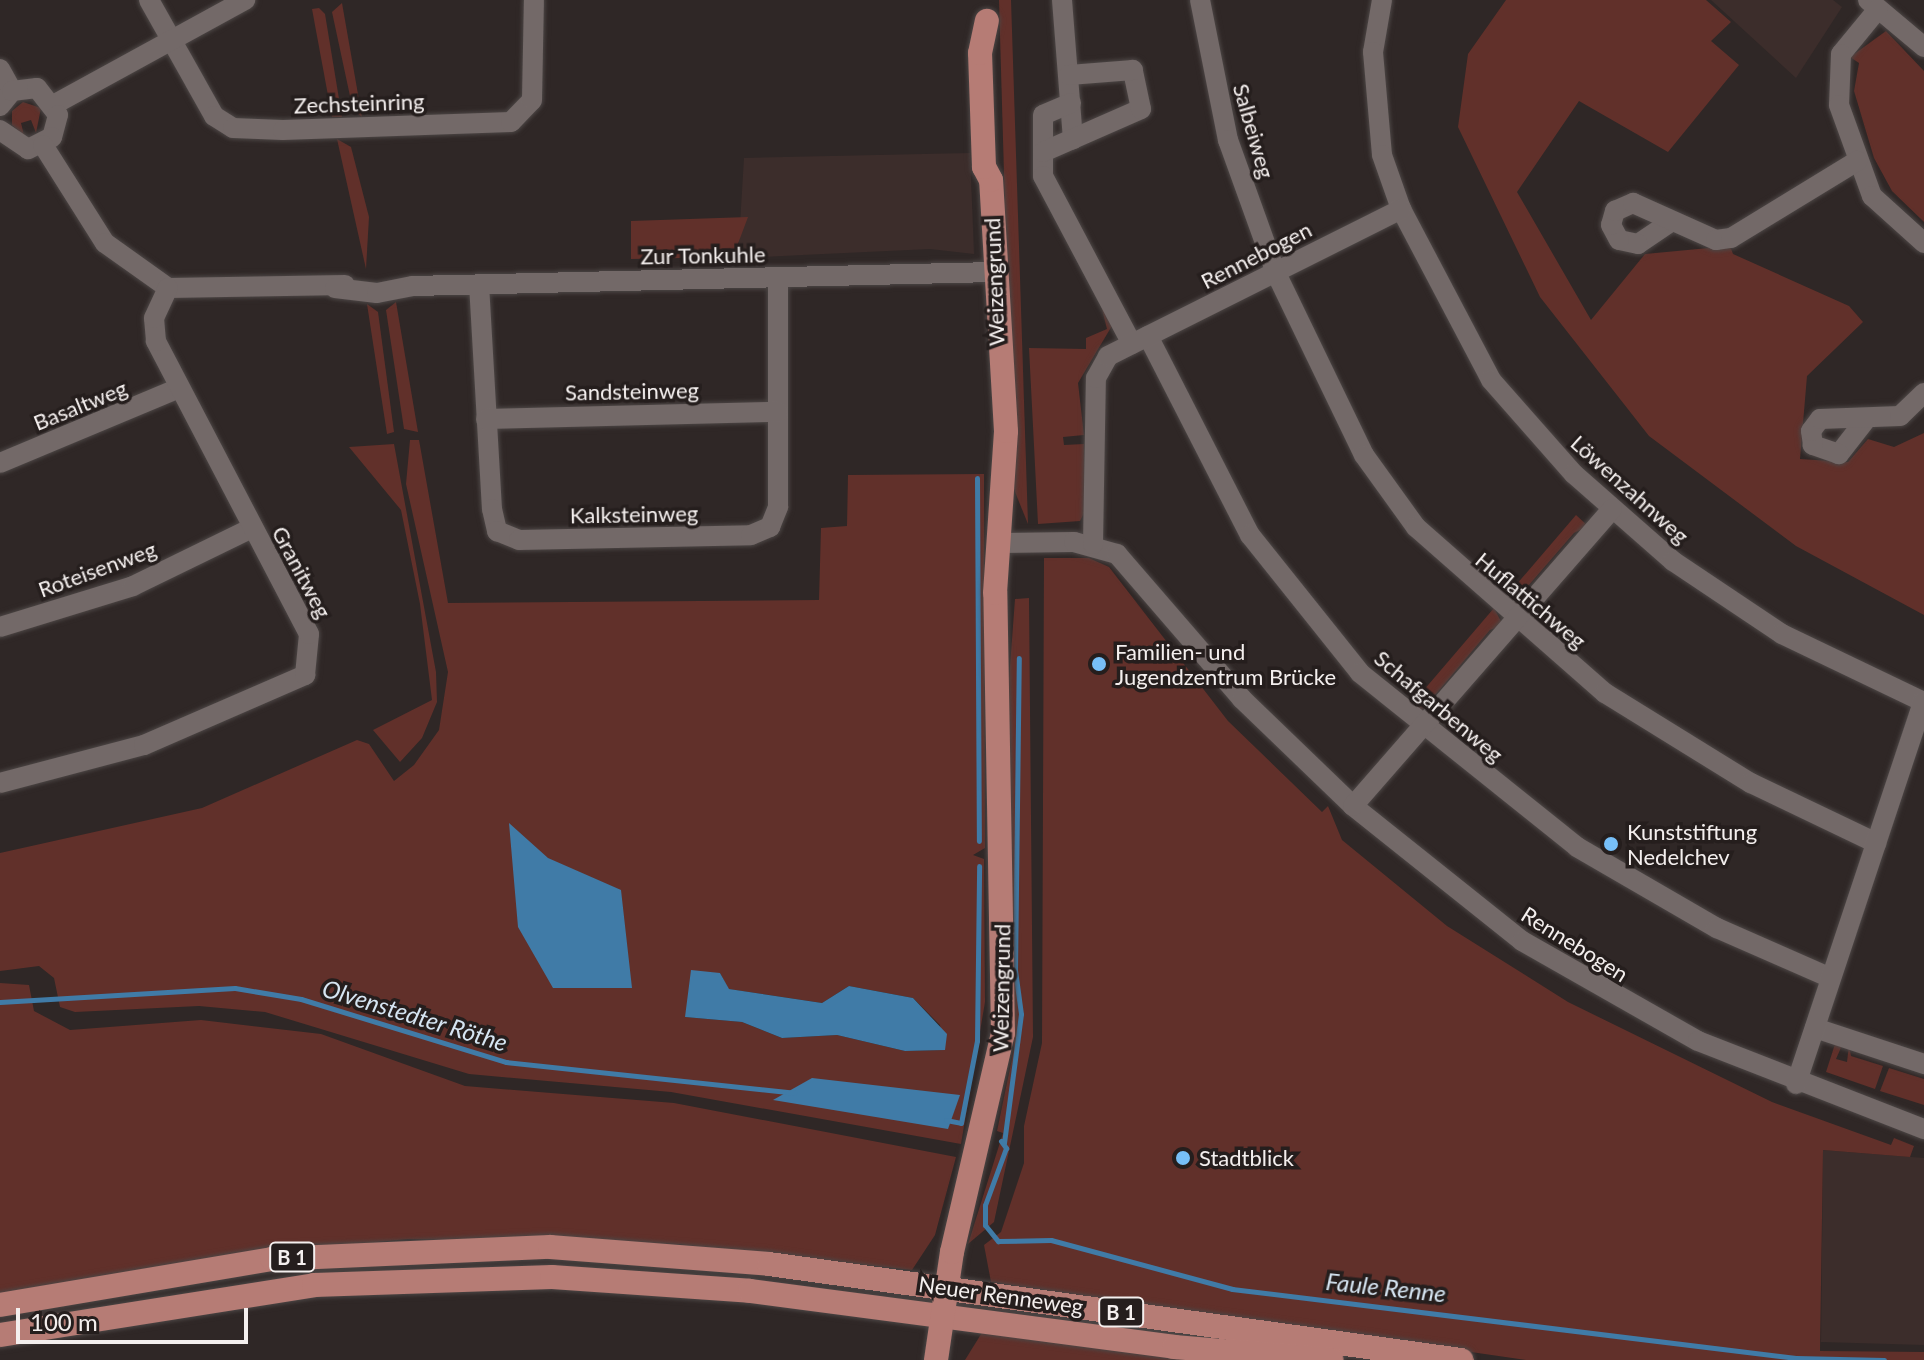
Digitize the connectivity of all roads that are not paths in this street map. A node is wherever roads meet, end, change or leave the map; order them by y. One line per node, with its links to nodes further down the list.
1 (149, 0): 9 (street, Zechsteinring)
2 (245, 0): 9 (street)
3 (534, 0): 9 (street, Zechsteinring)
4 (1062, 0): 12 (street)
5 (1200, 0): 25 (street, Salbeiweg)
6 (1382, 0): 21 (street, Löwenzahnweg)
7 (1873, 4): 10 (street); 20 (street)
8 (987, 10): 24 (main road, Weizengrund)
9 (172, 44): 15 (street)
10 (1924, 47)
11 (0, 69): 13 (street)
12 (1069, 75): 14 (street); 17 (street)
13 (6, 98): 15 (street)
14 (1071, 103): 17 (street); 19 (street)
15 (55, 104): 18 (street)
16 (1, 133): 18 (street)
17 (1073, 140): 19 (street)
18 (43, 145): 28 (street)
19 (1043, 152): 29 (street)
20 (1857, 161): 22 (street); 23 (street)
21 (1401, 209): 25 (street, Rennebogen); 36 (street, Löwenzahnweg)
22 (1672, 221)
23 (1924, 243)
24 (994, 272): 26 (street, Zur Tonkuhle); 38 (main road, Weizengrund)
25 (1276, 273): 29 (street, Rennebogen); 40 (street, Huflattichweg)
26 (778, 278): 27 (street, Zur Tonkuhle); 32 (street, Kalksteinweg)
27 (479, 284): 28 (street, Zur Tonkuhle); 34 (street, Kalksteinweg)
28 (168, 288): 30 (street, Granitweg)
29 (1140, 340): 39 (street, Rennebogen); 43 (street, Schafgarbenweg)
30 (177, 389): 35 (street, Basaltweg); 37 (street, Granitweg)
31 (1924, 393): 33 (street)
32 (778, 412): 34 (street, Sandsteinweg); 34 (street, Kalksteinweg)
33 (1867, 418)
34 (486, 419)
35 (0, 463)
36 (1612, 509): 40 (street); 42 (street, Löwenzahnweg)
37 (252, 528): 41 (street, Roteisenweg); 45 (street, Granitweg)
38 (1002, 543): 39 (street, Rennebogen); 53 (main road, Weizengrund)
39 (1093, 544): 46 (street, Rennebogen)
40 (1516, 621): 43 (street); 47 (street, Huflattichweg)
41 (0, 627)
42 (1924, 702): 44 (street)
43 (1421, 727): 46 (street); 48 (street, Schafgarbenweg)
44 (1919, 731): 47 (street)
45 (0, 783)
46 (1353, 806): 51 (street, Rennebogen)
47 (1876, 843): 48 (street)
48 (1831, 978): 49 (street)
49 (1815, 1028): 50 (street); 51 (street)
50 (1924, 1064)
51 (1796, 1084): 52 (street, Rennebogen)
52 (1924, 1129)
53 (946, 1288): 54 (main road, Neuer Renneweg / B 1); 55 (main road, Weizengrund); 59 (main road, Neuer Renneweg / B 1)
54 (0, 1305)
55 (941, 1316): 56 (main road, Neuer Renneweg / B 1); 57 (main road, Weizengrund); 58 (main road, Neuer Renneweg / B 1)
56 (0, 1335)
57 (936, 1360)
58 (1331, 1360)
59 (1461, 1360)

